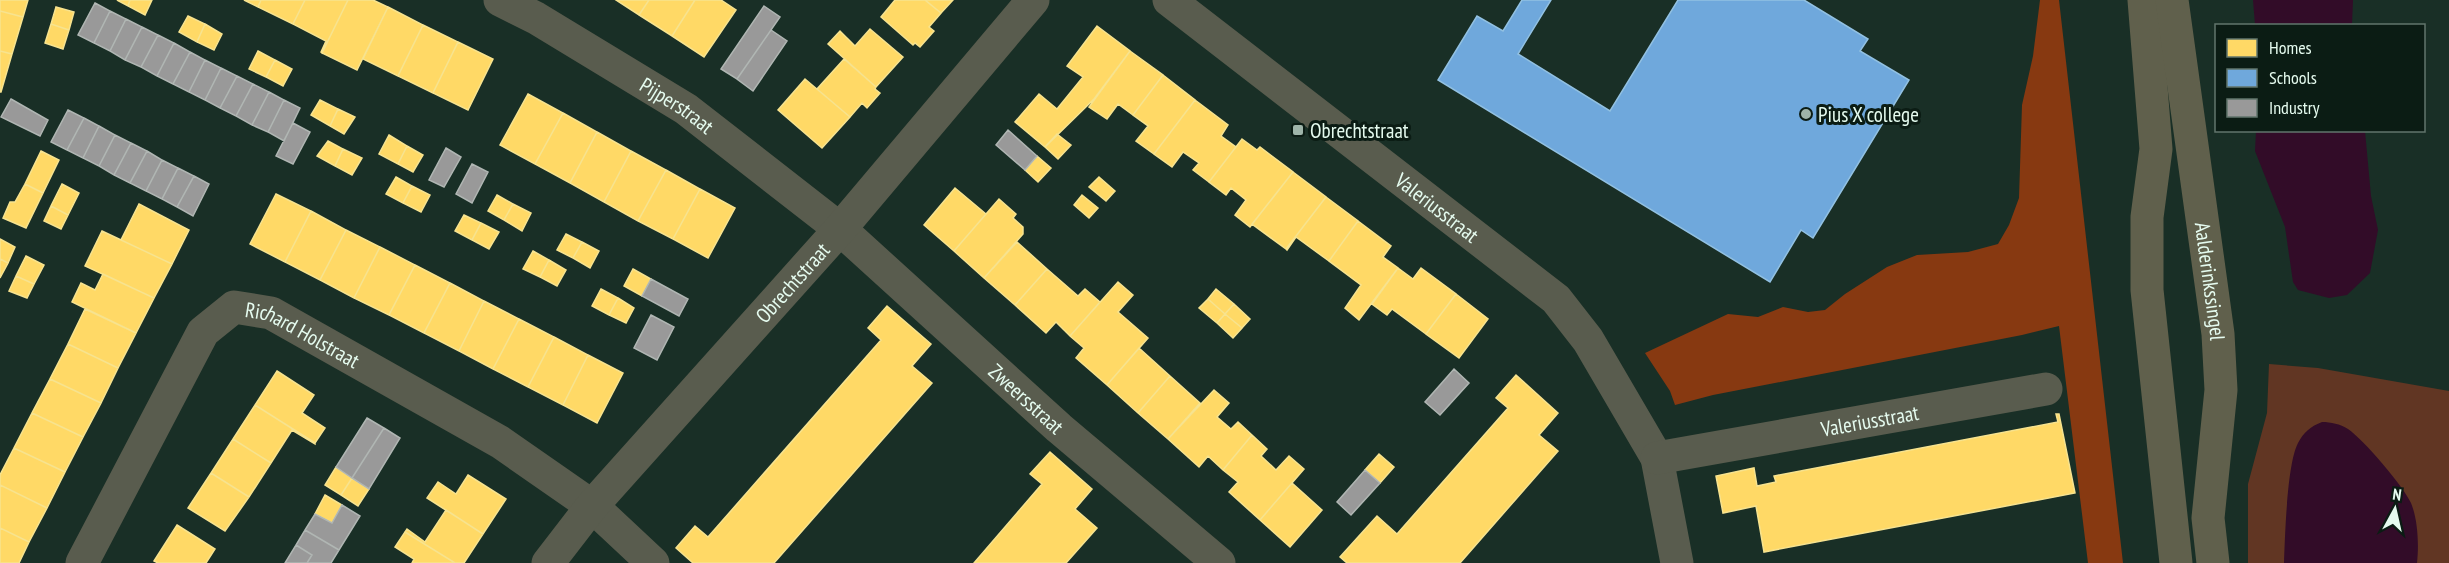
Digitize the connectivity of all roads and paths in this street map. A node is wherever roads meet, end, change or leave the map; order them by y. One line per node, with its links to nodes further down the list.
1 (500, 0): 6 (street, Pijperstraat)
2 (1033, 0): 6 (street, Obrechtstraat)
3 (1169, 0): 8 (street, Valeriusstraat)
4 (2144, 0): 15 (main road)
5 (2172, 0): 16 (main road, Aalderinkssingel)
6 (840, 229): 9 (street, Obrechtstraat); 13 (street, Zweersstraat)
7 (2046, 389): 8 (street, Valeriusstraat)
8 (1657, 458): 14 (street, Valeriusstraat)
9 (592, 506): 10 (street, Richard Holstraat); 11 (street, Obrechtstraat); 12 (street, Richard Holstraat)
10 (82, 563)
11 (548, 563)
12 (653, 563)
13 (1219, 563)
14 (1677, 563)
15 (2176, 563)
16 (2213, 563)

